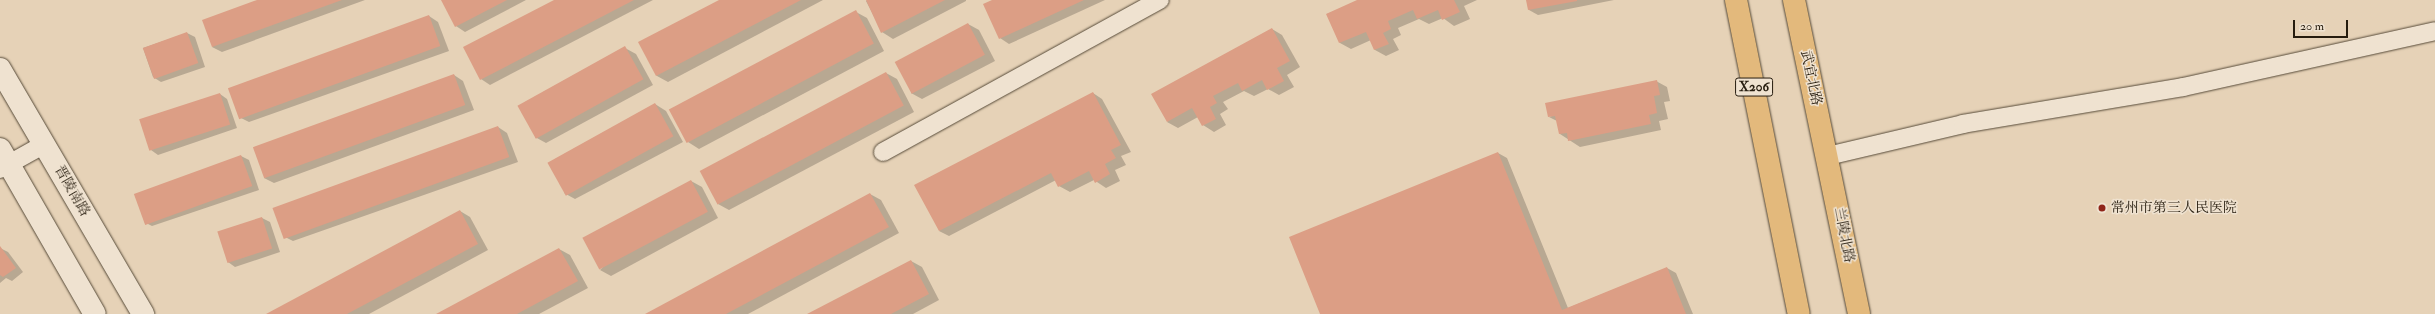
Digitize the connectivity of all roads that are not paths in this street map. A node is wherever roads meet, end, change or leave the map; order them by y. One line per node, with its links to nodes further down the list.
1 (1160, 0): 7 (street)
2 (1736, 0): 12 (main road, X206)
3 (1794, 0): 8 (main road, 武宜北路)
4 (2435, 30): 8 (street)
5 (0, 69): 6 (main road, 晋陵南路)
6 (45, 144): 9 (street); 11 (main road, 晋陵南路)
7 (883, 152)
8 (1828, 156): 13 (main road, 兰陵北路)
9 (3, 160): 10 (main road)
10 (95, 314)
11 (143, 314)
12 (1800, 314)
13 (1859, 314)

